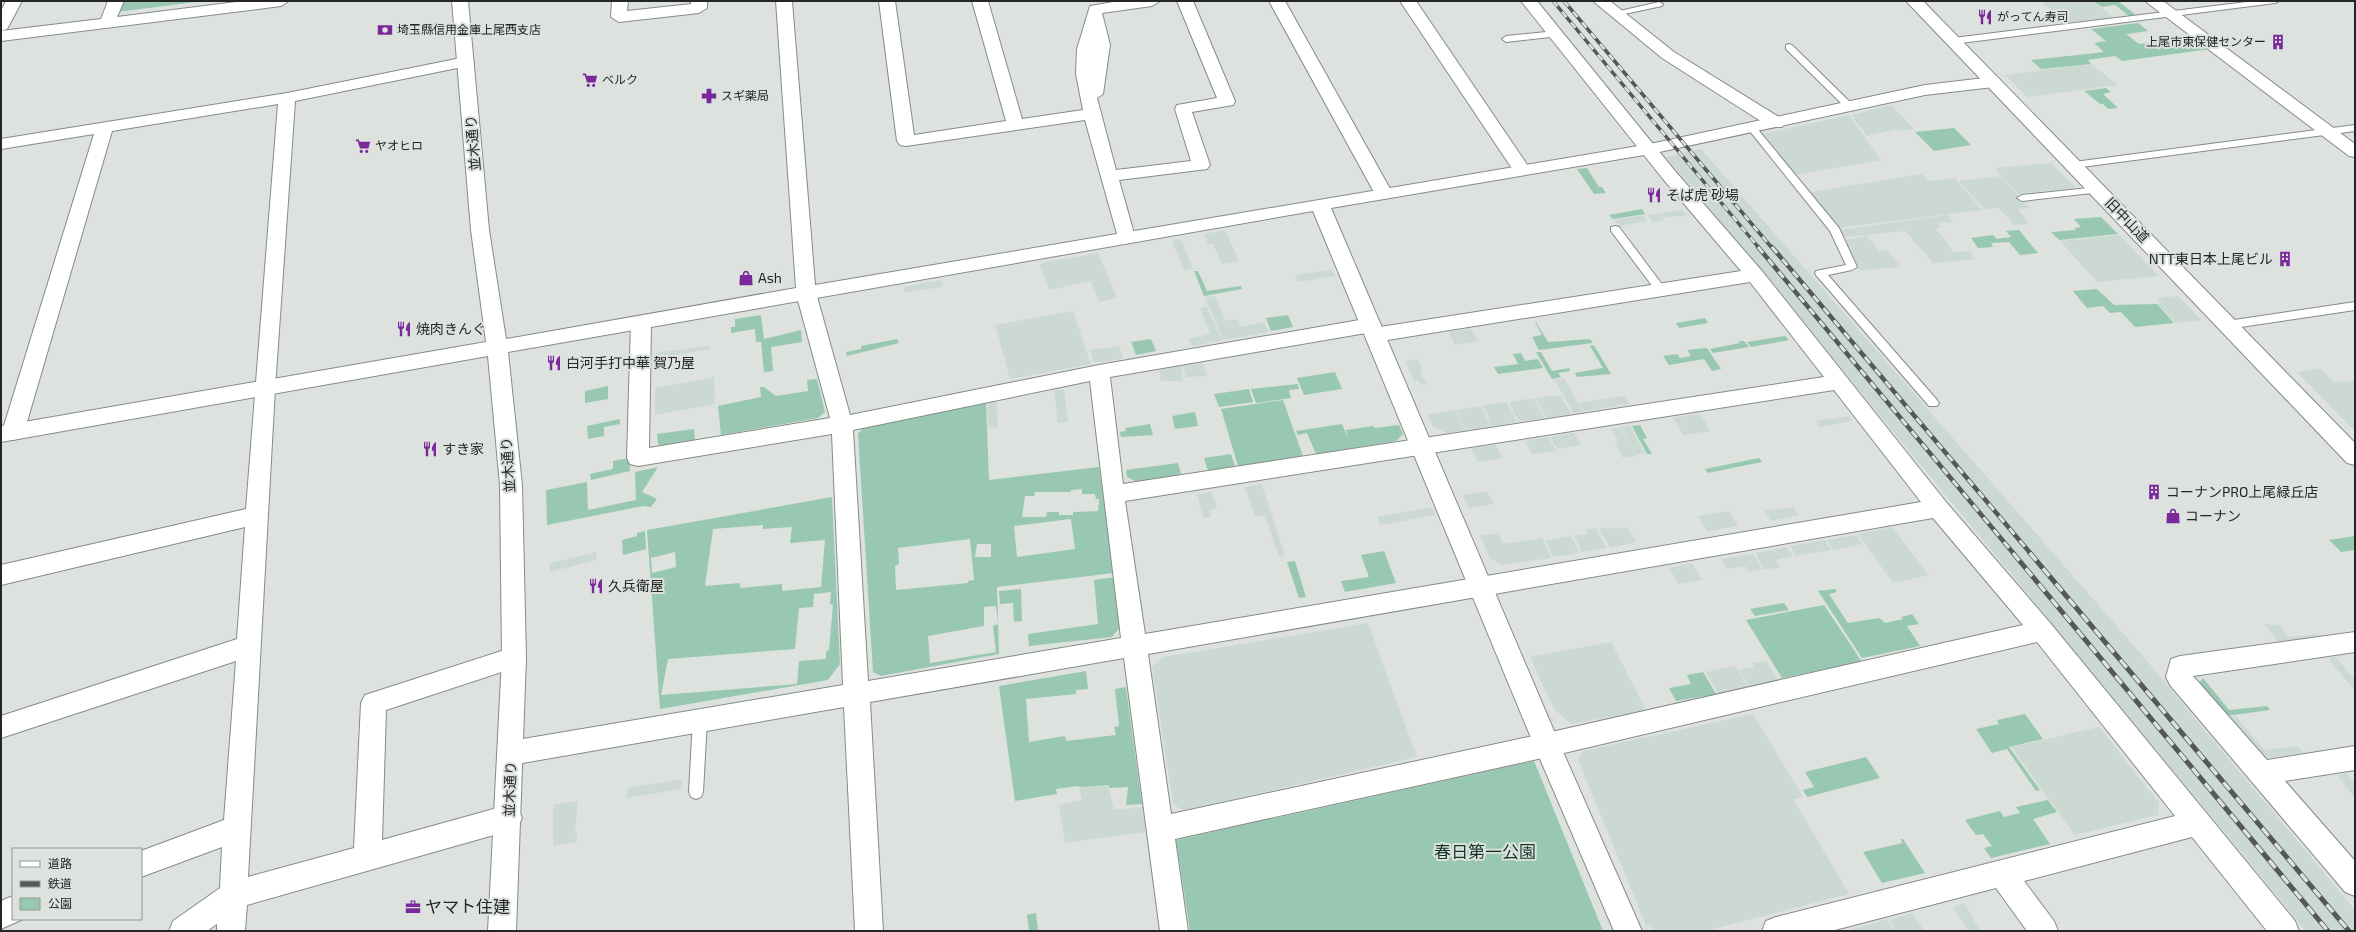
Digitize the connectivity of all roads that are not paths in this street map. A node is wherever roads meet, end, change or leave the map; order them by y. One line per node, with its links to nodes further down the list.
1 (14, 1): 24 (street)
2 (116, 1): 23 (street)
3 (281, 1): 23 (street)
4 (460, 1): 30 (street, 並木通り)
5 (620, 1): 6 (street)
6 (699, 1)
7 (784, 1): 55 (street)
8 (887, 1): 36 (street)
9 (980, 1): 36 (street)
10 (1152, 1): 20 (street)
11 (1185, 1): 46 (street)
12 (1277, 1): 48 (street)
13 (1408, 1): 45 (street)
14 (1530, 1): 25 (street)
15 (1601, 1): 21 (street)
16 (1914, 1): 28 (street, 旧中山道)
17 (2153, 1): 22 (street)
18 (2275, 1): 22 (lane)
19 (1659, 4): 21 (lane)
20 (1094, 5): 34 (street)
21 (1615, 13): 35 (street)
22 (2172, 15): 28 (lane); 40 (street)
23 (107, 23): 26 (street)
24 (1, 26)
25 (1556, 34): 27 (lane); 42 (street)
26 (1, 36)
27 (1506, 39)
28 (1953, 41): 31 (street, 旧中山道)
29 (1789, 47): 33 (lane)
30 (466, 62): 32 (street); 60 (street, 並木通り)
31 (1993, 82): 33 (street); 44 (street, 旧中山道)
32 (287, 98): 37 (street); 63 (street)
33 (1849, 106): 35 (street)
34 (1092, 114): 36 (street); 46 (street)
35 (1776, 123): 38 (street)
36 (1015, 125)
37 (105, 127): 41 (street); 66 (street)
38 (1752, 128): 42 (street); 64 (lane)
39 (2355, 128): 40 (lane)
40 (2329, 132): 43 (street); 44 (lane)
41 (1, 144)
42 (1650, 149): 45 (street); 53 (street)
43 (2355, 152)
44 (2074, 165): 47 (street, 旧中山道)
45 (1521, 169): 48 (street)
46 (1109, 176): 52 (street)
47 (2098, 190): 49 (lane); 58 (street, 旧中山道)
48 (1384, 194): 50 (street)
49 (2022, 198)
50 (1320, 205): 52 (street); 59 (street)
51 (1615, 229): 54 (lane)
52 (1126, 237): 55 (street)
53 (1755, 275): 54 (street); 62 (street)
54 (1660, 289): 59 (street)
55 (806, 293): 57 (street); 65 (street)
56 (2355, 306): 58 (lane)
57 (641, 323): 60 (street); 65 (street)
58 (2227, 325): 68 (street, 旧中山道)
59 (1373, 330): 61 (street); 67 (street)
60 (498, 348): 63 (street); 78 (street, 並木通り)
61 (1099, 372): 65 (street); 69 (street)
62 (1839, 382): 67 (street); 70 (street)
63 (265, 388): 66 (street); 71 (street)
64 (1933, 403)
65 (842, 424): 79 (street)
66 (7, 433)
67 (1422, 445): 69 (street); 73 (street)
68 (2355, 457)
69 (1112, 494): 76 (street)
70 (1938, 508): 73 (street); 74 (street)
71 (257, 514): 72 (street); 77 (street)
72 (2, 578)
73 (1482, 586): 76 (street); 82 (street)
74 (2042, 631): 82 (street); 88 (street)
75 (2355, 642): 85 (street)
76 (1135, 645): 79 (street); 90 (street)
77 (248, 646): 81 (street); 89 (street)
78 (514, 658): 83 (street, 並木通り); 91 (street)
79 (856, 692): 80 (street); 101 (street)
80 (700, 720): 83 (street); 86 (lane)
81 (1, 727)
82 (1548, 745): 90 (street); 103 (street)
83 (511, 753): 87 (street, 並木通り)
84 (2355, 758): 85 (street)
85 (2260, 773): 94 (street)
86 (696, 792)
87 (508, 818): 91 (street); 100 (street, 並木通り)
88 (2197, 823): 93 (street); 106 (street)
89 (236, 829): 92 (street); 95 (street)
90 (1160, 829): 102 (street)
91 (367, 858): 95 (street)
92 (142, 864)
93 (2002, 873): 104 (street); 105 (street)
94 (2355, 882)
95 (234, 895): 98 (street); 99 (street)
96 (12, 910): 97 (street)
97 (1, 915)
98 (183, 931)
99 (231, 931)
100 (502, 931)
101 (869, 931)
102 (1174, 931)
103 (1628, 931)
104 (1776, 931)
105 (2044, 931)
106 (2285, 931)

